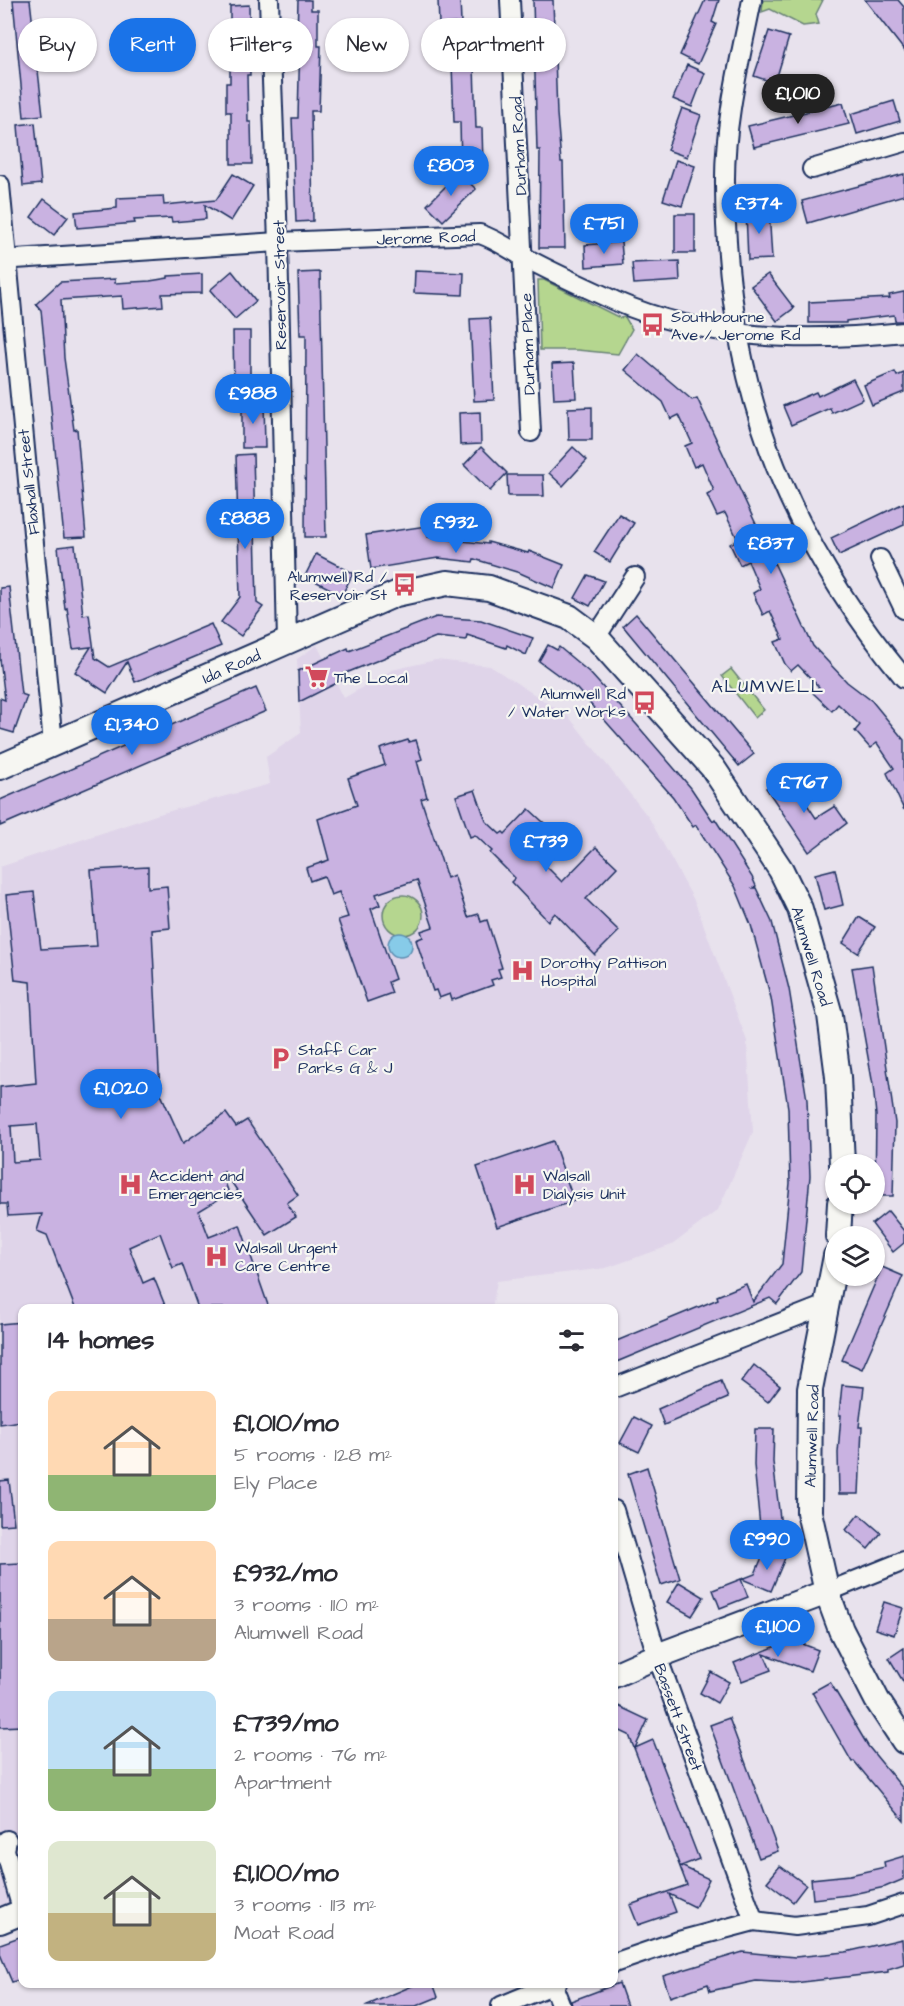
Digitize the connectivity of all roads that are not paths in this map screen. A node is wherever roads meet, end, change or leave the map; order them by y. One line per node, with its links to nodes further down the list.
1 (269, 0): 7 (street, Reservoir Street)
2 (510, 0): 8 (street, Durham Road)
3 (752, 0): 11 (street)
4 (904, 142): 5 (street)
5 (812, 169)
6 (0, 185): 9 (street, Flaxhall Street)
7 (278, 242): 8 (street, Jerome Road); 9 (street, Jerome Road); 19 (street, Reservoir Street)
8 (523, 257): 11 (street, Jerome Road); 12 (street, Durham Place)
9 (3, 260): 21 (street, Flaxhall Street)
10 (904, 332): 11 (street, Jerome Road)
11 (738, 335): 20 (street)
12 (531, 432)
13 (880, 559): 15 (street)
14 (636, 577): 18 (street)
15 (898, 583): 17 (street)
16 (396, 594): 18 (street, Alumwell Road); 19 (street, Ida Road)
17 (904, 609)
18 (596, 637): 23 (street, Alumwell Road)
19 (287, 642): 21 (street, Ida Road)
20 (904, 678)
21 (53, 744): 22 (street, Ida Road)
22 (0, 767)
23 (842, 1154)
24 (830, 1286): 25 (street, Alumwell Road)
25 (826, 1305): 26 (street); 29 (street, Alumwell Road)
26 (618, 1386)
27 (618, 1524): 30 (street, Bassett Street)
28 (904, 1561): 29 (street)
29 (827, 1592): 30 (street); 32 (street, Alumwell Road)
30 (657, 1656): 31 (street); 39 (street, Bassett Street)
31 (618, 1673)
32 (904, 1741)
33 (3, 1834): 34 (street); 35 (street)
34 (18, 1852)
35 (18, 1897)
36 (904, 1904): 39 (street)
37 (18, 1913): 38 (street)
38 (0, 1921)
39 (754, 1921): 40 (street)
40 (618, 1962)
41 (544, 1988): 43 (street)
42 (555, 1988): 44 (street)
43 (501, 2006)
44 (561, 2006)

